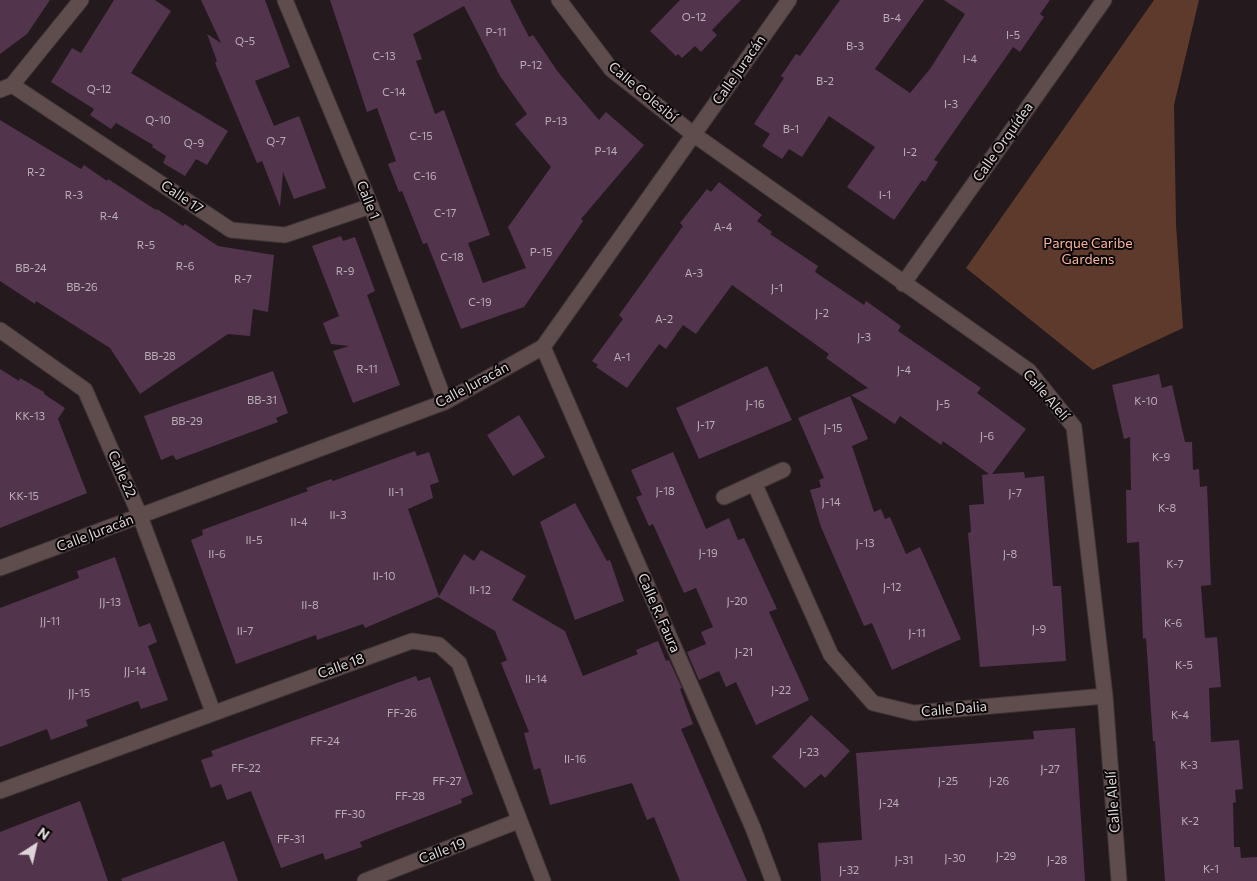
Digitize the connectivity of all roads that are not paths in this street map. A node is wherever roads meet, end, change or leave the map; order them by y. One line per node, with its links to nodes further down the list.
1 (82, 0): 6 (street)
2 (285, 0): 8 (street, Calle 1)
3 (559, 0): 7 (street, Calle Colesibí)
4 (789, 0): 7 (street, Calle Juracán)
5 (1104, 0): 9 (street, Calle Orquídea)
6 (6, 87): 8 (street, Calle 17)
7 (693, 134): 9 (street, Calle Alelí); 11 (street, Calle Juracán)
8 (371, 206): 12 (street, Calle 1)
9 (903, 284): 18 (street, Calle Alelí)
10 (0, 330): 16 (street, Calle 22)
11 (543, 347): 12 (street, Calle Juracán); 24 (street, Calle R. Faura)
12 (445, 402): 16 (street, Calle Juracán)
13 (782, 470): 14 (street)
14 (756, 484): 15 (street); 18 (street, Calle Dalia)
15 (724, 497)
16 (140, 516): 17 (street, Calle Juracán); 19 (street, Calle 22)
17 (0, 568)
18 (1105, 696): 25 (street, Calle Alelí)
19 (213, 712): 20 (street, Calle 18); 21 (street, Calle 18)
20 (0, 790)
21 (518, 821): 22 (street, Calle 19); 23 (street, Calle 18)
22 (365, 881)
23 (543, 881)
24 (773, 881)
25 (1119, 881)

